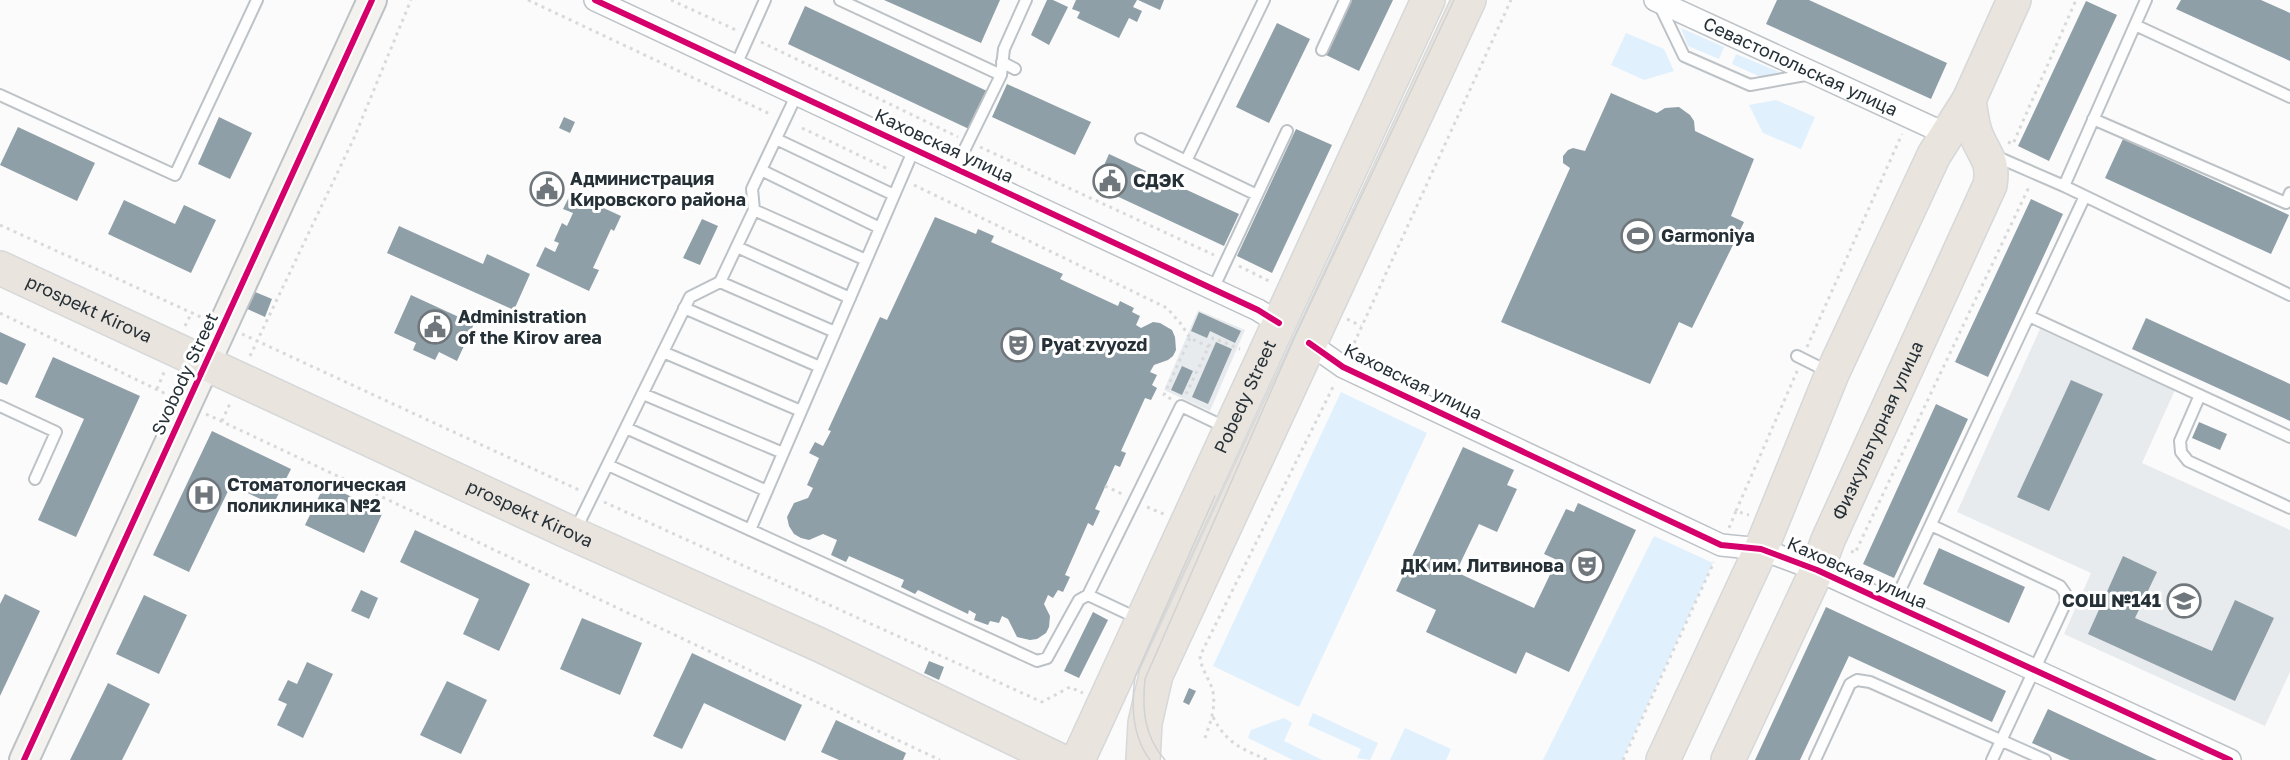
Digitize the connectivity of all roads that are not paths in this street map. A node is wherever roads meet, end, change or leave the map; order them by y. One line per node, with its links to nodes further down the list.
1 (257, 0): 22 (lane)
2 (372, 0): 54 (street, Svobody Street)
3 (595, 0): 17 (street, Каховская улица)
4 (765, 0): 17 (lane)
5 (840, 0): 20 (lane)
6 (1026, 0): 16 (lane)
7 (1264, 0): 30 (lane)
8 (1345, 0): 15 (lane)
9 (1428, 0): 49 (main road, Pobedy Street)
10 (1469, 0): 51 (main road, Pobedy Street)
11 (2014, 0): 26 (main road)
12 (2146, 0): 14 (lane)
13 (1657, 1): 19 (street, Севастопольская улица); 19 (lane)
14 (2135, 25): 23 (lane); 24 (lane)
15 (1322, 50)
16 (1002, 62): 18 (lane); 20 (lane)
17 (736, 65): 21 (street, Каховская улица)
18 (1015, 69)
19 (1814, 74): 26 (street, Севастопольская улица)
20 (1000, 75): 31 (lane)
21 (797, 94): 27 (lane); 29 (street, Каховская улица)
22 (0, 95)
23 (2290, 97)
24 (2093, 119): 33 (lane); 34 (lane)
25 (1287, 131): 36 (lane)
26 (1961, 133): 33 (lane); 56 (main road); 73 (main road, Физкультурная улица)
27 (776, 139): 32 (lane); 35 (lane)
28 (1142, 139): 30 (lane)
29 (914, 149): 31 (street, Каховская улица); 35 (lane)
30 (1186, 161): 36 (lane)
31 (956, 167): 44 (street, Каховская улица)
32 (761, 170): 38 (lane); 39 (lane)
33 (2064, 186): 37 (lane)
34 (2290, 193)
35 (894, 195): 39 (lane)
36 (1257, 195): 44 (lane)
37 (2085, 196): 45 (lane); 48 (lane)
38 (754, 210): 40 (lane); 41 (lane)
39 (880, 228): 41 (lane)
40 (737, 247): 43 (lane); 46 (lane)
41 (866, 260): 46 (lane)
42 (0, 268): 54 (main road, prospekt Kirova)
43 (720, 282): 47 (lane); 50 (lane)
44 (1213, 289): 49 (street, Каховская улица)
45 (2290, 295)
46 (850, 298): 50 (lane)
47 (684, 308): 52 (lane); 55 (lane)
48 (2028, 316): 58 (lane); 69 (lane)
49 (1280, 323): 51 (main road, Каховская улица); 62 (main road, Pobedy Street)
50 (836, 332): 55 (lane)
51 (1309, 343): 72 (street, Каховская улица); 79 (main road, Pobedy Street)
52 (663, 352): 57 (lane); 60 (lane)
53 (1799, 358): 56 (lane)
54 (206, 363): 71 (main road, prospekt Kirova); 80 (street, Svobody Street)
55 (820, 367): 60 (lane)
56 (1832, 374): 72 (main road)
57 (643, 394): 61 (lane); 64 (lane)
58 (2200, 396): 63 (lane); 68 (lane)
59 (0, 406): 66 (lane)
60 (801, 411): 64 (lane)
61 (626, 428): 65 (lane); 67 (lane)
62 (1230, 429): 74 (lane); 76 (main road, Pobedy Street)
63 (2290, 437)
64 (783, 453): 67 (lane)
65 (608, 465): 70 (lane); 71 (lane)
66 (35, 479)
67 (767, 491): 70 (lane)
68 (2290, 508)
69 (1930, 525): 75 (lane); 77 (lane)
70 (750, 530): 74 (lane)
71 (573, 534): 81 (main road, prospekt Kirova)
72 (1761, 549): 73 (street, Каховская улица); 83 (main road)
73 (1817, 570): 75 (street, Каховская улица); 84 (main road, Физкультурная улица)
74 (1088, 595): 76 (lane)
75 (1893, 605): 77 (street, Каховская улица)
76 (1144, 621): 82 (main road, Pobedy Street)
77 (2035, 670): 78 (lane); 88 (street, Каховская улица)
78 (2001, 741): 85 (lane); 86 (lane); 87 (lane)
79 (1144, 759)
80 (24, 760)
81 (1059, 760)
82 (1078, 760)
83 (1663, 760)
84 (1728, 760)
85 (1815, 760)
86 (1992, 760)
87 (2044, 760)
88 (2230, 760)

